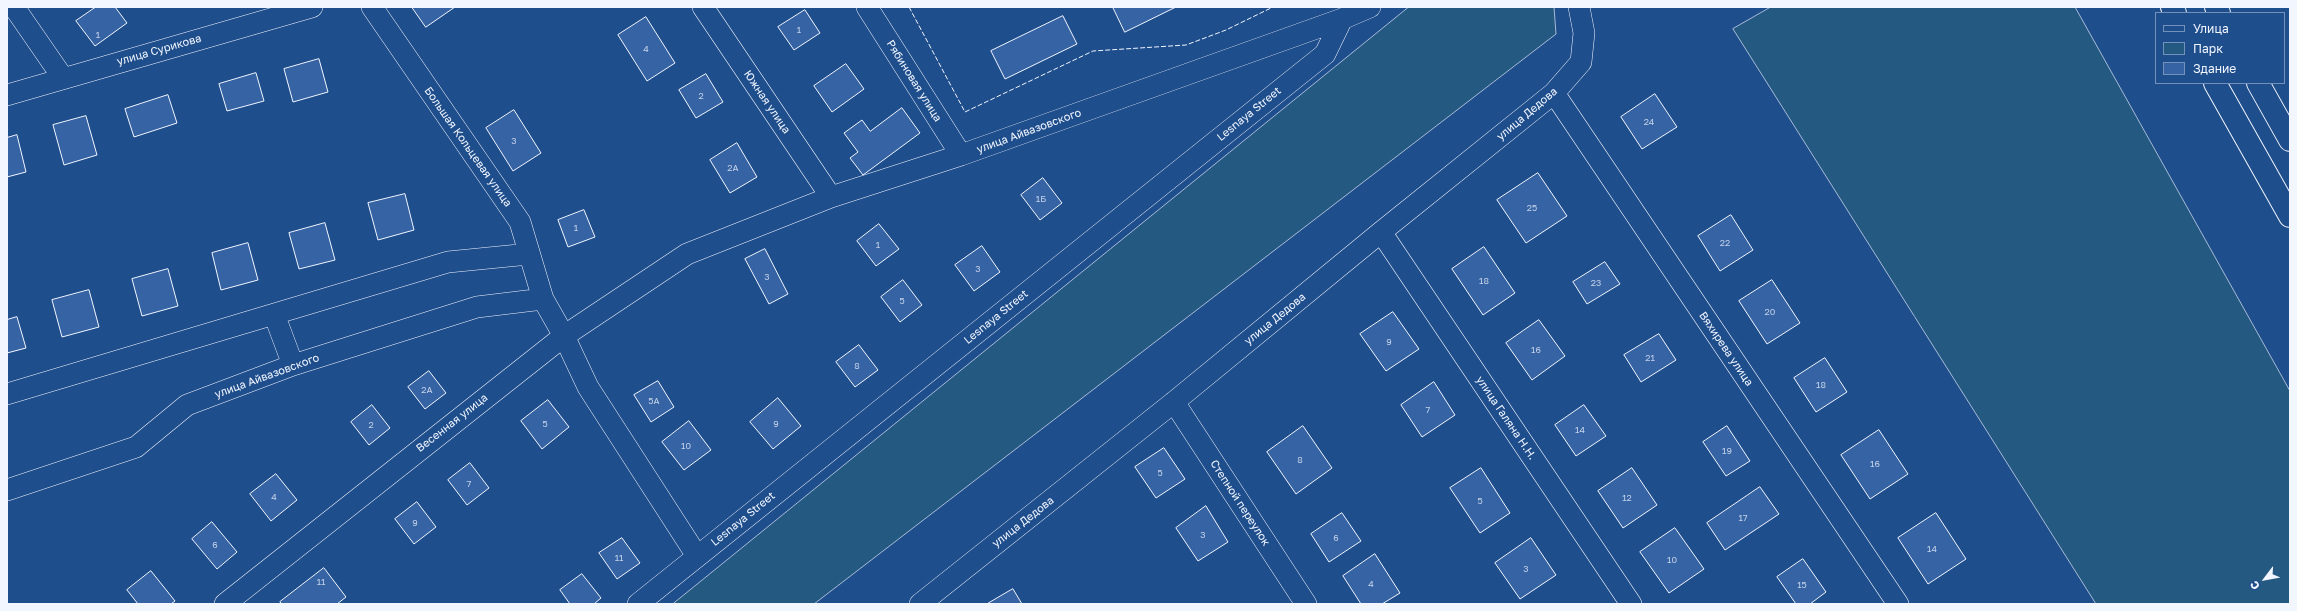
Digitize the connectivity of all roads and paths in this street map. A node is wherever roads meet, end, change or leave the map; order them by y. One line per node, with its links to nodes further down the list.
1 (14, 7): 9 (street)
2 (312, 7): 9 (street, улица Сурикова)
3 (372, 7): 19 (street, Большая Кольцевая улица)
4 (703, 7): 16 (street, Южная улица)
5 (867, 7): 15 (street, Рябиновая улица)
6 (1370, 7): 8 (street, улица Айвазовского)
7 (1579, 7): 12 (street, улица Дедова)
8 (1342, 19): 15 (street, улица Айвазовского); 28 (street, Lesnaya Street)
9 (63, 78): 13 (street, улица Сурикова)
10 (2216, 84): 17 (highway)
11 (2259, 84): 14 (highway)
12 (1554, 93): 18 (street, улица Дедова); 34 (street, Вяхирева улица)
13 (7, 95)
14 (2290, 140)
15 (961, 155): 16 (street, улица Айвазовского)
16 (831, 197): 20 (street, улица Айвазовского)
17 (2290, 216)
18 (1381, 232): 26 (street, улица Дедова); 33 (street, улица Галяна Н.Н.)
19 (529, 254): 21 (street, Большая Кольцевая улица); 22 (street)
20 (687, 254): 23 (street, Весенная улица)
21 (543, 299): 23 (street, Большая Кольцевая улица); 24 (street, улица Айвазовского)
22 (274, 314): 24 (street); 25 (street)
23 (564, 336): 28 (street, Большая Кольцевая улица); 29 (street, Весенная улица)
24 (293, 365): 27 (street, улица Айвазовского)
25 (7, 394)
26 (1174, 402): 31 (street, улица Дедова); 32 (street, Степной переулок)
27 (7, 490)
28 (697, 556): 30 (street, Lesnaya Street)
29 (225, 604)
30 (638, 604)
31 (920, 604)
32 (1306, 604)
33 (1631, 604)
34 (1898, 604)

